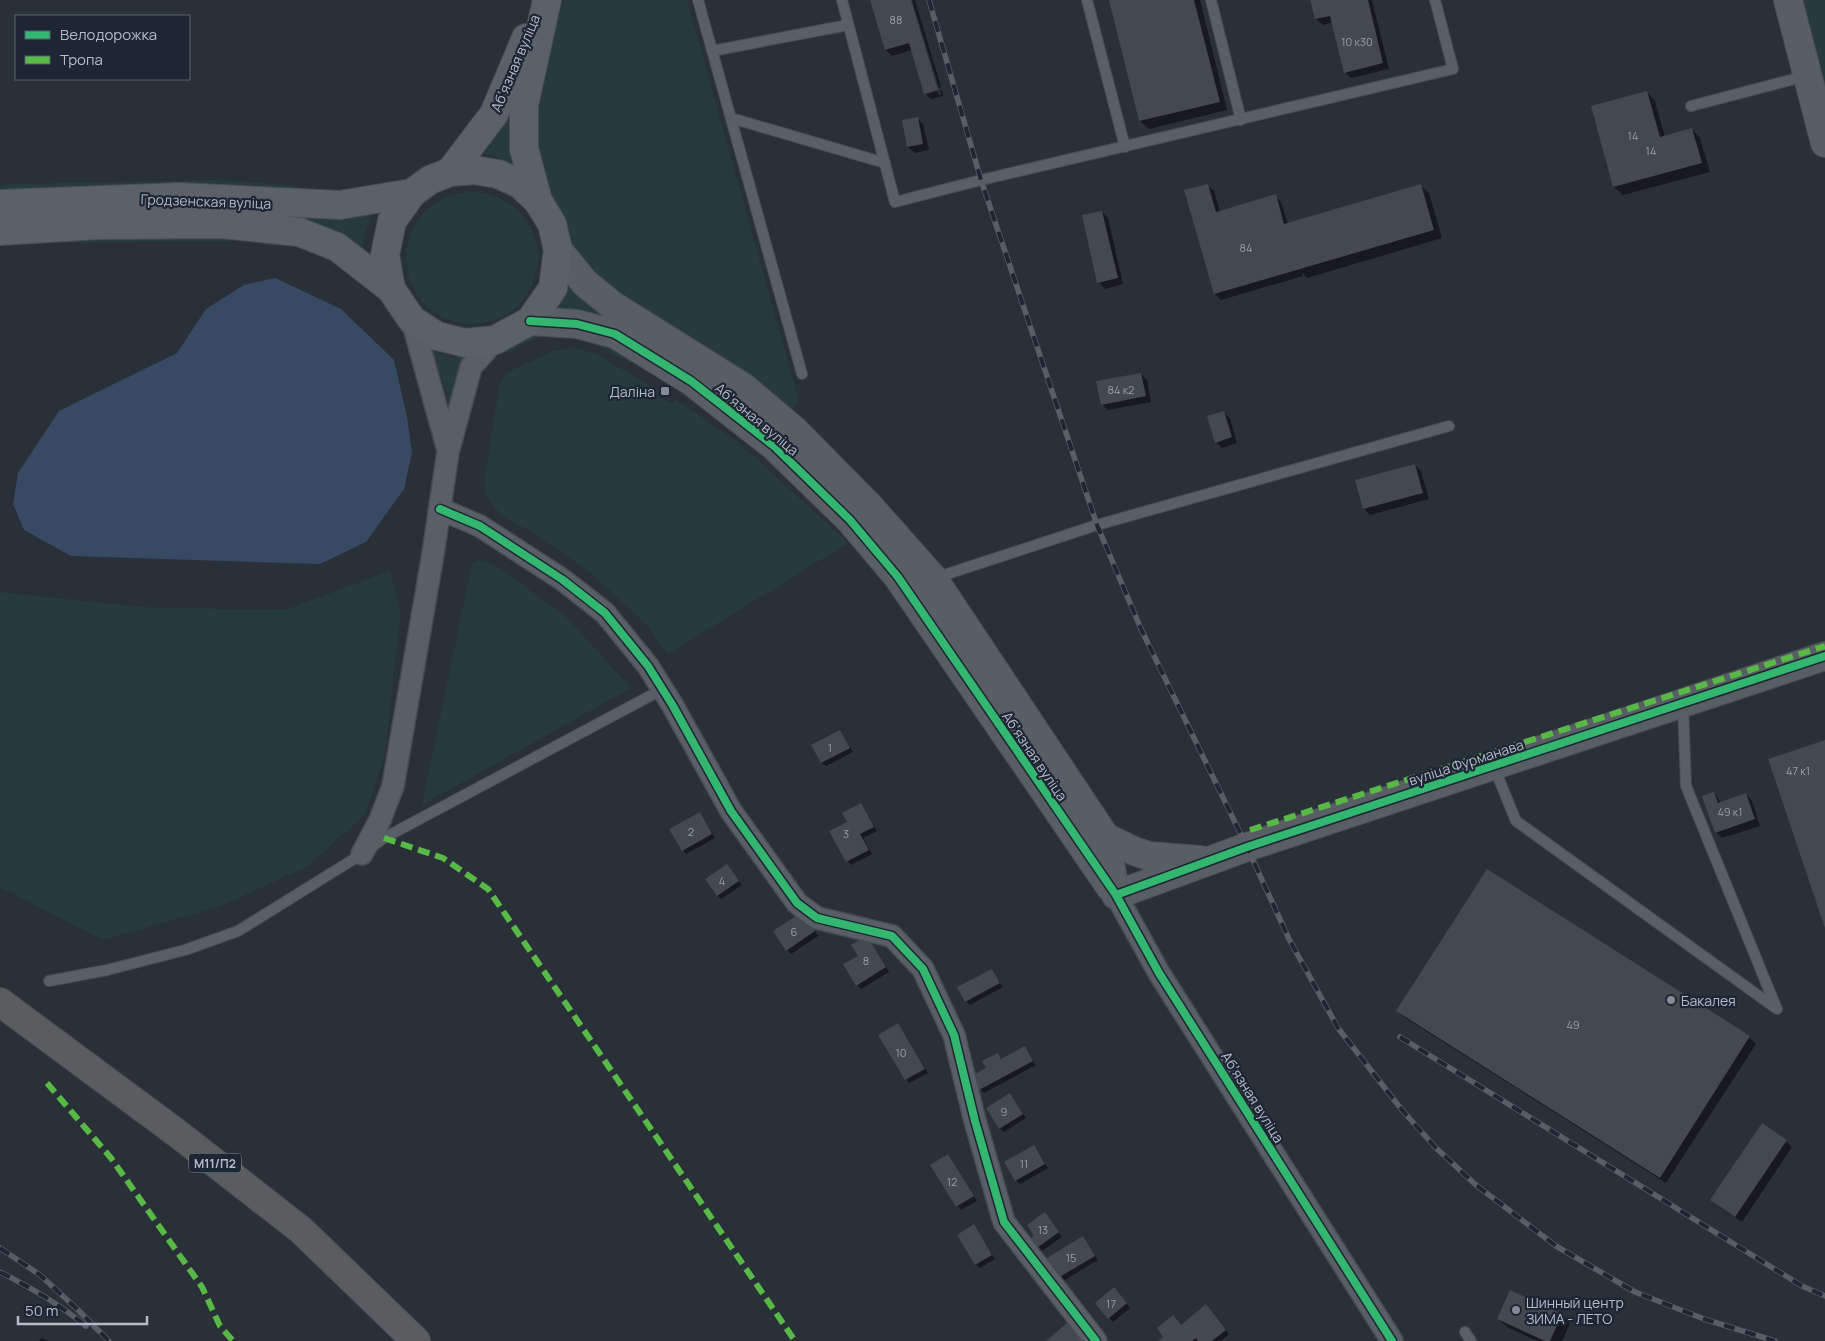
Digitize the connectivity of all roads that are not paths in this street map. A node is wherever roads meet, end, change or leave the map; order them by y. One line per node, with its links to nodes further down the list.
1 (542, 0): 18 (main road, Абʼязная вуліца)
2 (548, 0): 20 (main road, Абʼязная вуліца)
3 (698, 0): 10 (lane)
4 (842, 0): 9 (lane)
5 (1087, 0): 16 (lane)
6 (1211, 0): 14 (lane)
7 (1435, 0): 14 (lane)
8 (1788, 0): 11 (street)
9 (848, 25): 10 (lane); 17 (lane)
10 (712, 51): 13 (lane)
11 (1807, 76): 12 (lane); 15 (street)
12 (1691, 106)
13 (731, 118): 17 (lane); 28 (lane)
14 (1242, 120): 16 (lane)
15 (1825, 143)
16 (1125, 147): 17 (lane)
17 (885, 163)
18 (450, 172): 19 (main road, Абʼязная вуліца); 20 (main road, Абʼязная вуліца)
19 (412, 193): 21 (main road, Гродзенская вуліца); 24 (main road, Абʼязная вуліца)
20 (538, 201): 23 (main road, Абʼязная вуліца)
21 (0, 204)
22 (0, 231): 24 (main road, Гродзенская вуліца)
23 (558, 250): 26 (main road, Абʼязная вуліца); 32 (street, Абʼязная вуліца)
24 (391, 289): 25 (main road, Абʼязная вуліца)
25 (412, 320): 27 (main road, Абʼязная вуліца); 30 (street)
26 (530, 321): 27 (main road, Абʼязная вуліца); 32 (street, Абʼязная вуліца)
27 (495, 340): 30 (street)
28 (802, 374)
29 (1449, 426): 32 (lane)
30 (448, 452): 31 (street)
31 (440, 509): 34 (street); 38 (street)
32 (920, 585): 37 (street, Абʼязная вуліца); 40 (street, Абʼязная вуліца)
33 (1825, 656): 35 (street, вуліца Фурманава)
34 (663, 689): 38 (lane); 45 (street)
35 (1683, 704): 36 (street, вуліца Фурманава); 36 (lane)
36 (1494, 766): 39 (street, вуліца Фурманава)
37 (1105, 837): 39 (street); 40 (street, Абʼязная вуліца)
38 (362, 854): 41 (lane)
39 (1212, 860): 40 (street, вуліца Фурманава)
40 (1116, 895): 46 (street, Абʼязная вуліца)
41 (48, 981)
42 (0, 1002): 44 (highway, М11/П2)
43 (1465, 1332): 47 (lane)
44 (416, 1341)
45 (1096, 1341)
46 (1392, 1341)
47 (1471, 1341)

